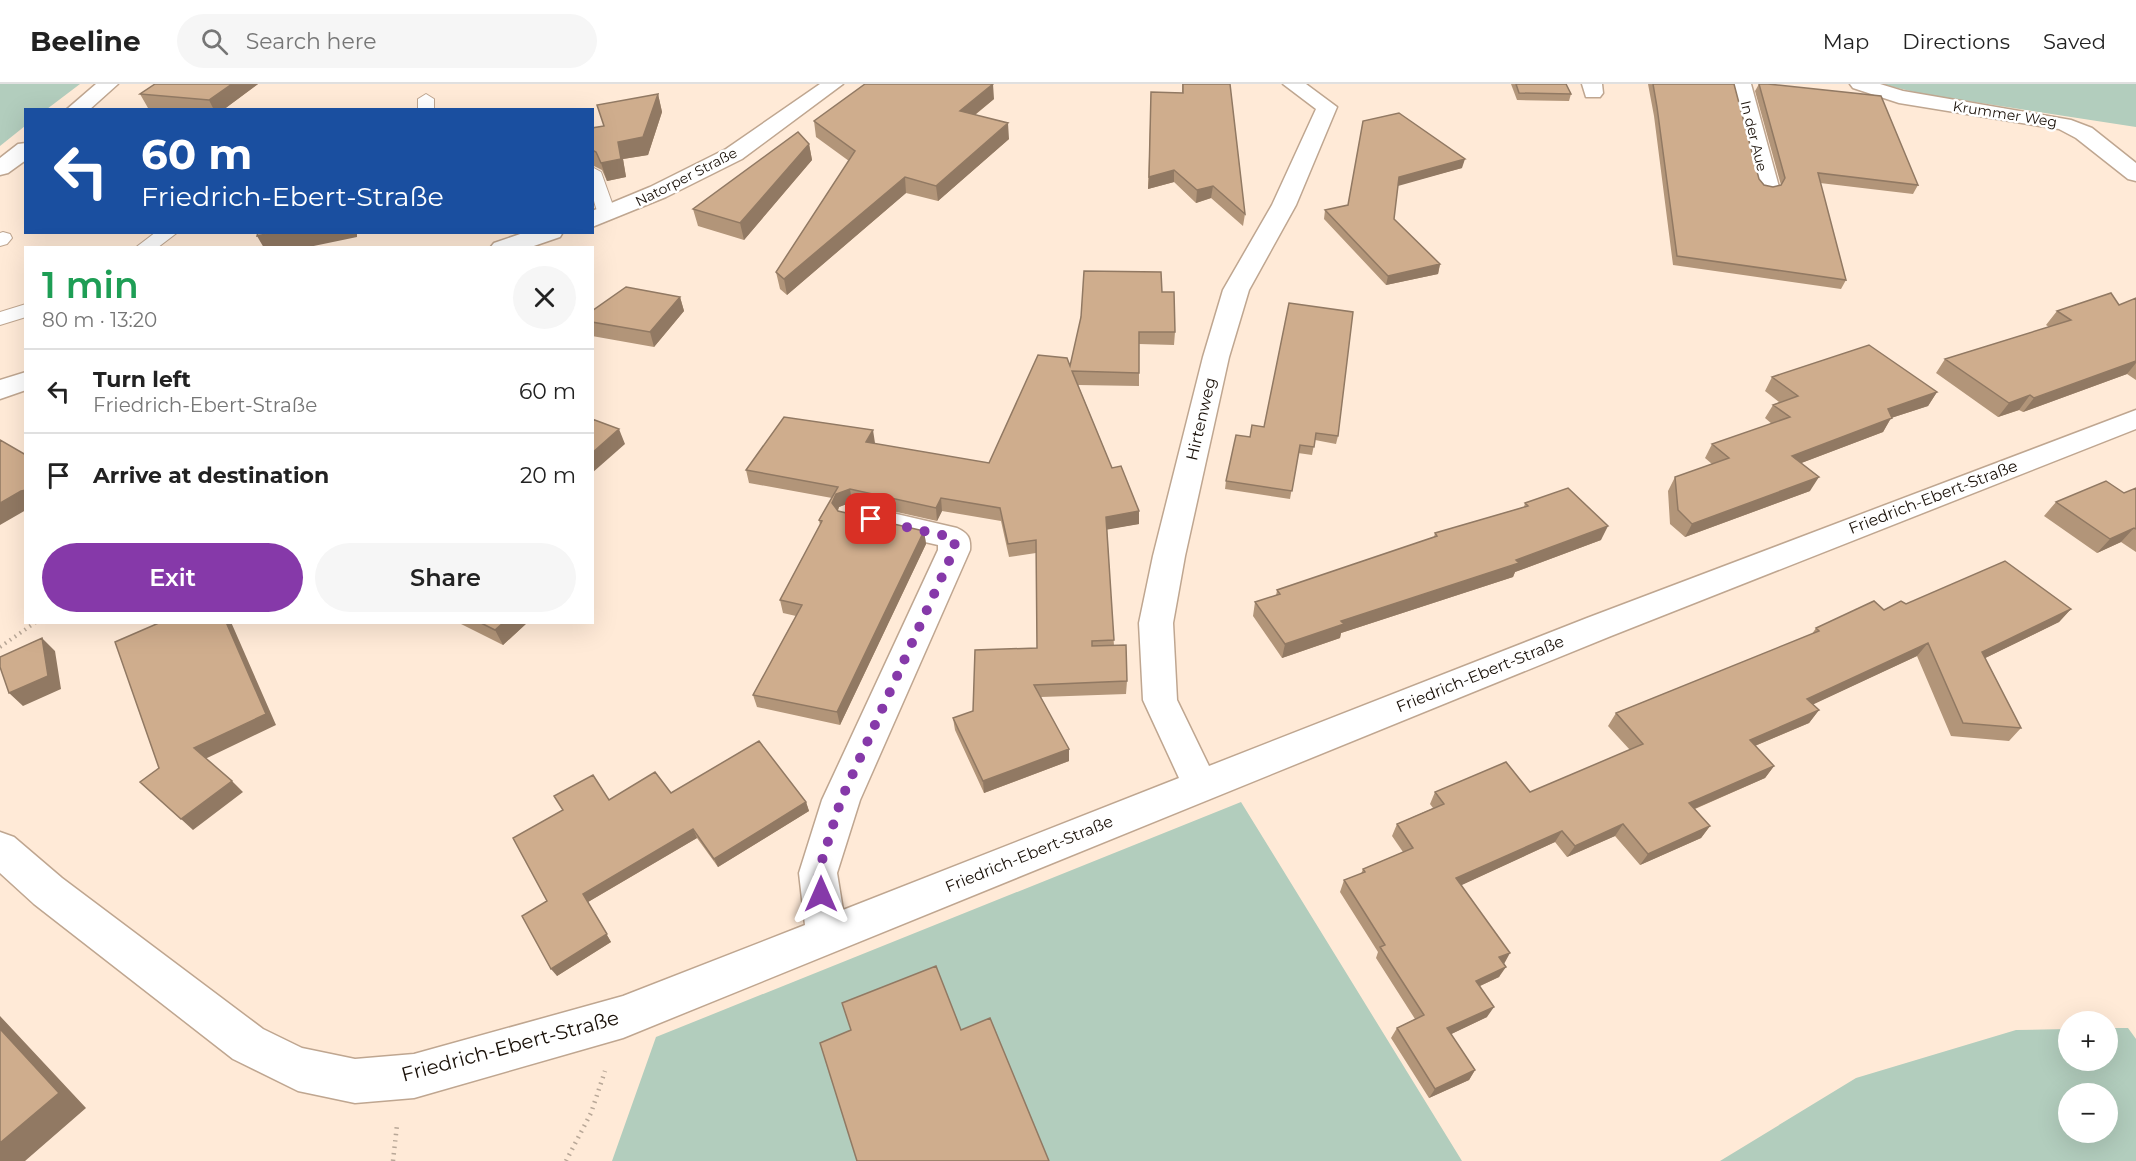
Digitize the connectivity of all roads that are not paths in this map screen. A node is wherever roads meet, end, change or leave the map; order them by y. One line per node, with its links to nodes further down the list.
1 (108, 84): 6 (street)
2 (833, 84): 12 (street, Natorper Straße)
3 (1293, 84): 23 (street, Hirtenweg)
4 (1741, 84): 11 (street, In der Aue)
5 (1860, 84): 9 (street, Krummer Weg)
6 (78, 108)
7 (24, 150): 8 (street)
8 (0, 168)
9 (2136, 174)
10 (594, 183): 12 (lane)
11 (1768, 187)
12 (600, 217)
13 (166, 234): 15 (lane)
14 (546, 234): 16 (street)
15 (147, 246)
16 (508, 246)
17 (24, 311): 18 (lane)
18 (0, 319)
19 (24, 381): 20 (street)
20 (0, 390)
21 (2136, 419): 23 (street, Friedrich-Ebert-Straße)
22 (852, 515): 25 (street)
23 (1200, 785): 25 (street, Friedrich-Ebert-Straße)
24 (0, 849): 25 (street, Friedrich-Ebert-Straße)
25 (827, 934)

